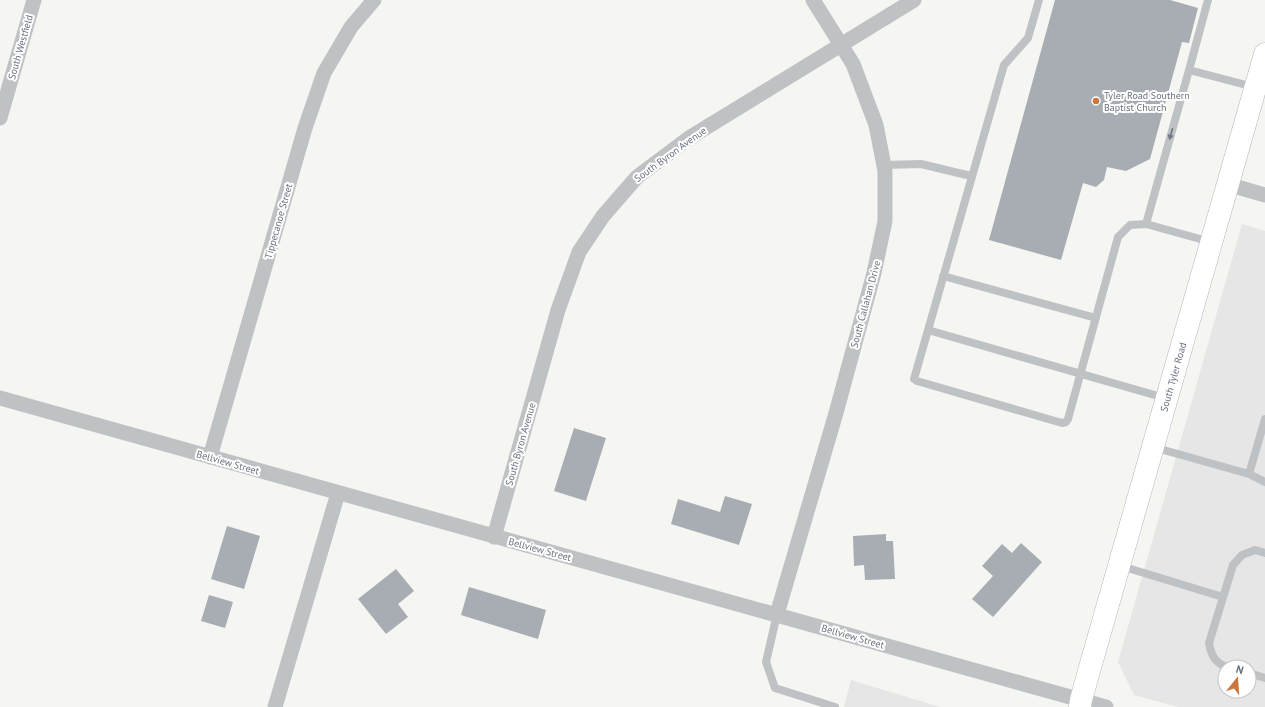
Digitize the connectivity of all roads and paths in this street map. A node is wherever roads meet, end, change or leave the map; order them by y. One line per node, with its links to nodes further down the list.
1 (34, 0): 11 (street, South Westfield)
2 (374, 0): 26 (street, Tippecanoe Street)
3 (813, 0): 7 (street, South Callahan Drive)
4 (914, 0): 7 (street, South Byron Avenue)
5 (1039, 0): 13 (lane)
6 (1208, 0): 9 (lane)
7 (841, 46): 12 (street, South Callahan Drive); 30 (street, South Byron Avenue)
8 (1265, 54): 10 (main road, South Tyler Road)
9 (1189, 70): 10 (lane); 16 (lane, one-way to 16)
10 (1255, 87): 14 (main road, South Tyler Road)
11 (0, 118)
12 (884, 165): 13 (lane); 34 (street, South Callahan Drive)
13 (971, 176): 18 (lane)
14 (1227, 184): 15 (street); 17 (main road, South Tyler Road)
15 (1265, 195)
16 (1146, 224): 17 (lane); 19 (lane)
17 (1211, 242): 23 (main road, South Tyler Road)
18 (943, 276): 19 (lane); 20 (lane)
19 (1096, 318): 21 (lane)
20 (928, 330): 21 (lane); 21 (lane)
21 (1080, 374): 23 (lane)
22 (0, 398): 26 (street, Bellview Street)
23 (1166, 398): 25 (main road, South Tyler Road)
24 (1265, 419): 27 (lane)
25 (1152, 447): 27 (lane); 32 (main road, South Tyler Road)
26 (210, 457): 29 (street, Bellview Street)
27 (1249, 474): 28 (lane)
28 (1265, 482)
29 (338, 493): 30 (street, Bellview Street); 37 (street)
30 (494, 537): 34 (street, Bellview Street)
31 (1265, 553): 33 (lane)
32 (1119, 565): 33 (lane); 36 (main road, South Tyler Road)
33 (1223, 597): 35 (lane)
34 (777, 614): 36 (street, Bellview Street); 38 (lane)
35 (1217, 661)
36 (1078, 704): 39 (street, Bellview Street)
37 (275, 707)
38 (835, 707)
39 (1106, 707)

